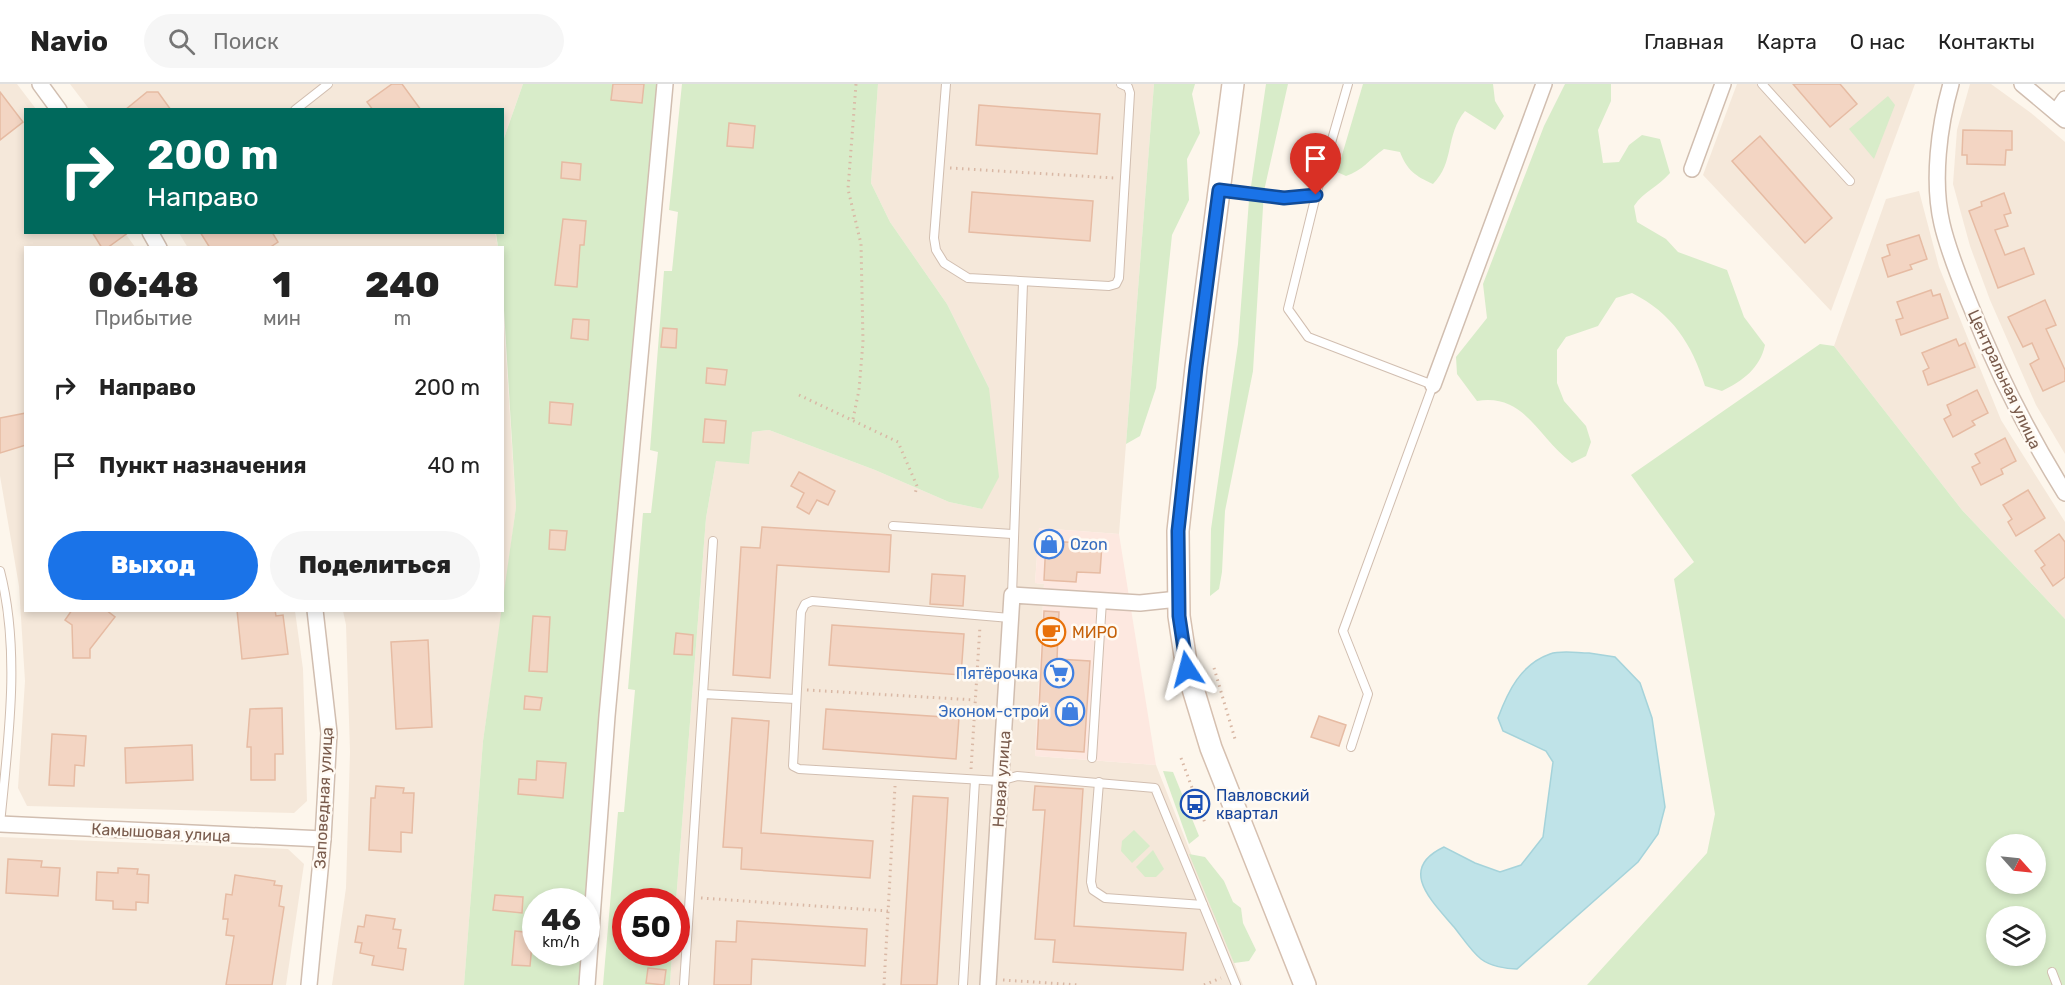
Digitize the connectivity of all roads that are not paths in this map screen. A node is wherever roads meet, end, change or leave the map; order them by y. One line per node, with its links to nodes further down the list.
1 (40, 84): 13 (street)
2 (328, 84): 14 (lane)
3 (665, 84): 45 (street)
4 (946, 84): 20 (lane)
5 (1121, 84): 20 (lane)
6 (1233, 84): 18 (main road)
7 (1348, 84): 19 (lane)
8 (1544, 84): 21 (street)
9 (1723, 84): 16 (street)
10 (1762, 84): 17 (lane)
11 (1951, 84): 22 (street, Центральная улица)
12 (2022, 84): 15 (street)
13 (58, 108)
14 (298, 108)
15 (2062, 110)
16 (1692, 169)
17 (1850, 181)
18 (1219, 190): 19 (lane); 28 (main road)
19 (1316, 195): 21 (lane)
20 (1023, 283): 24 (lane)
21 (1433, 385): 34 (lane)
22 (2065, 493)
23 (893, 526): 24 (lane)
24 (1012, 534): 27 (lane)
25 (713, 541): 32 (lane)
26 (0, 571): 39 (lane)
27 (1012, 595): 29 (street); 31 (street, Новая улица)
28 (1178, 598): 29 (street); 49 (main road)
29 (1102, 601): 35 (lane)
30 (315, 612): 40 (street, Заповедная улица)
31 (1010, 618): 33 (lane); 37 (street, Новая улица)
32 (703, 694): 33 (lane); 46 (lane)
33 (796, 699): 36 (lane)
34 (1351, 747)
35 (1092, 758)
36 (973, 780): 37 (lane); 47 (lane)
37 (1000, 781): 38 (lane); 43 (street, Новая улица)
38 (1099, 782): 41 (lane); 41 (lane)
39 (0, 824): 40 (street, Камышовая улица)
40 (323, 839): 44 (street, Заповедная улица)
41 (1203, 905): 48 (lane)
42 (2052, 972): 50 (lane)
43 (988, 982)
44 (309, 985)
45 (587, 985)
46 (684, 985)
47 (963, 985)
48 (1236, 985)
49 (1305, 985)
50 (2057, 985)

